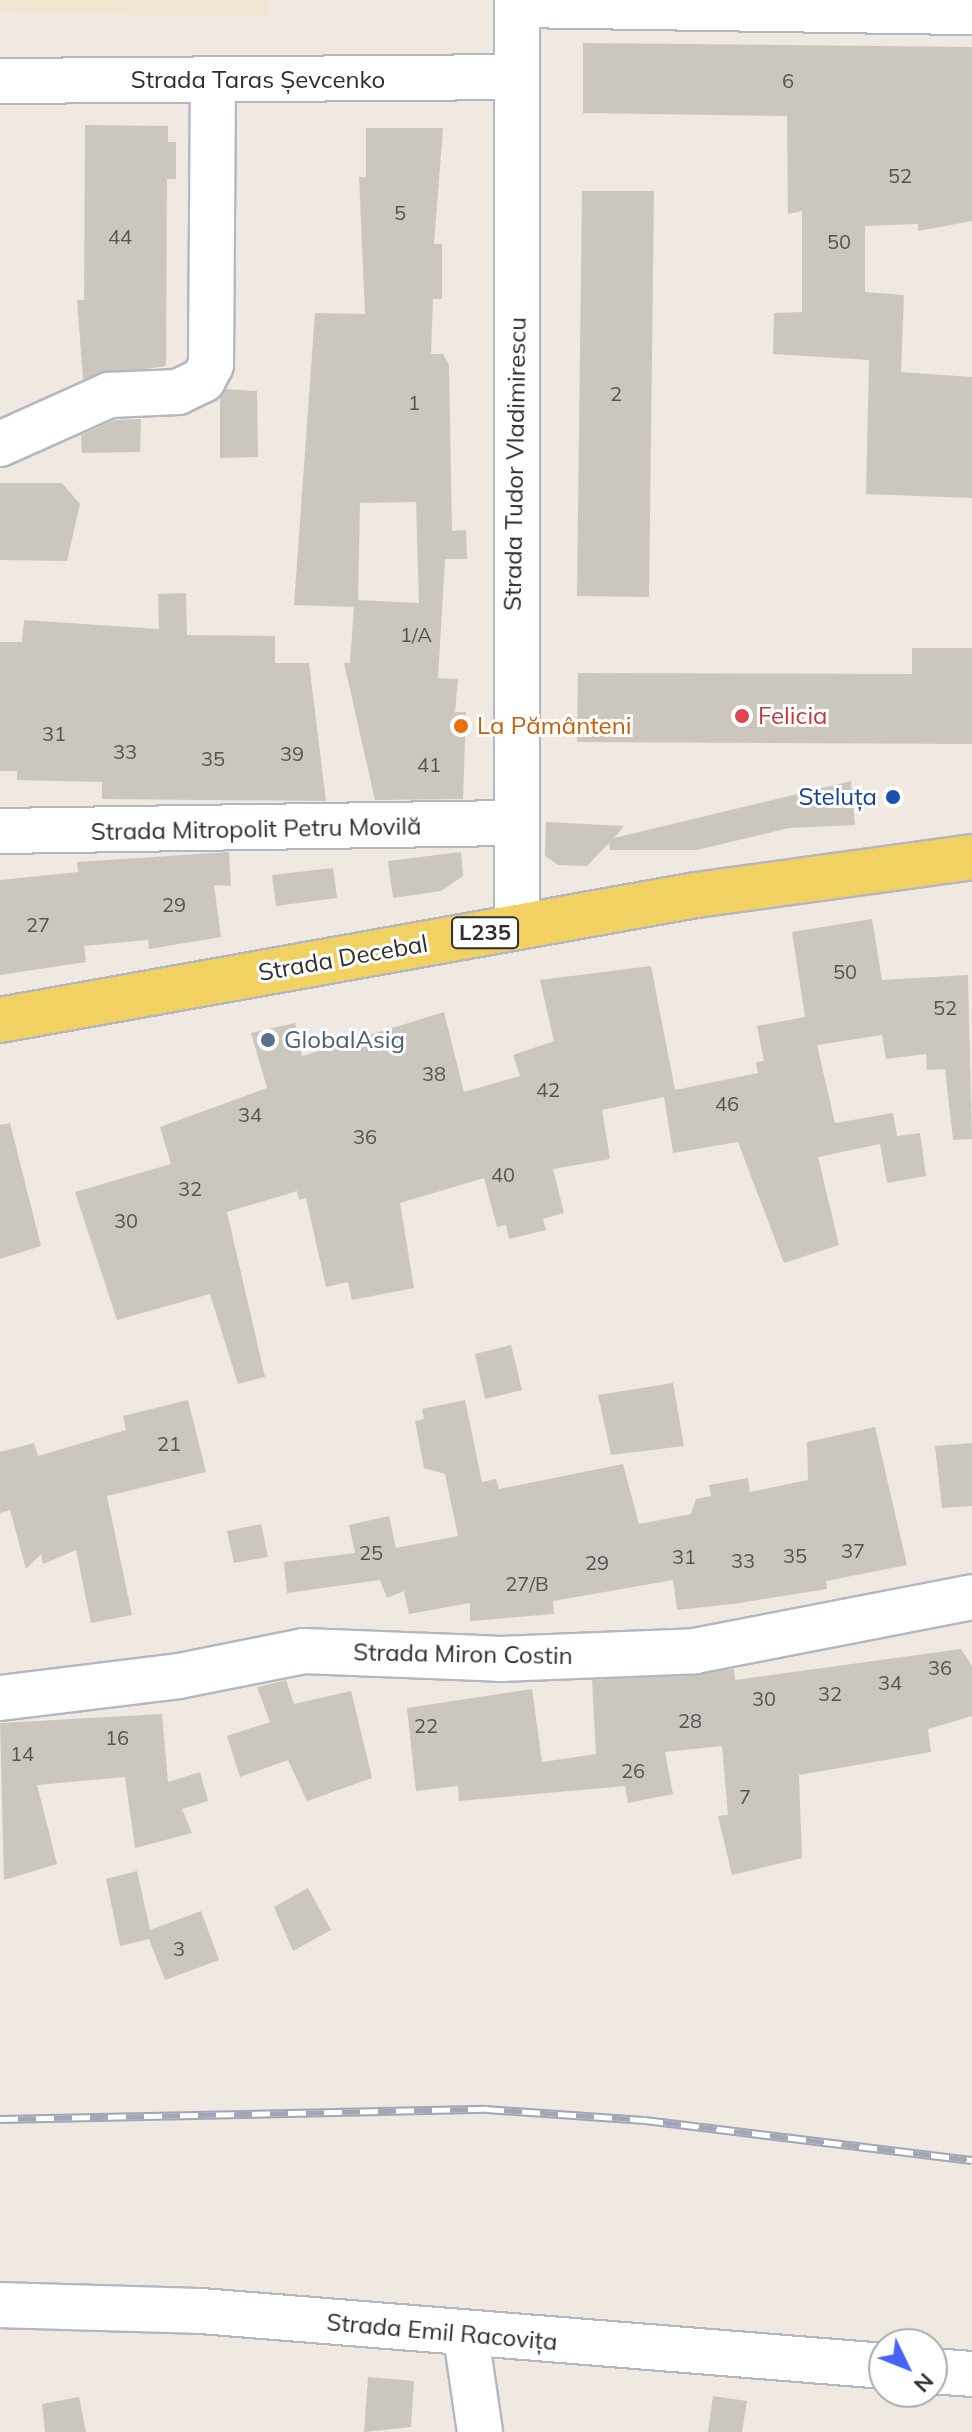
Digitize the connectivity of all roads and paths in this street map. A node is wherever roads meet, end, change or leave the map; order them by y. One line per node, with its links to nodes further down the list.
1 (517, 2): 2 (street); 3 (street, Strada Tudor Vladimirescu)
2 (972, 12)
3 (516, 77): 5 (street, Strada Taras Șevcenko); 7 (street, Strada Tudor Vladimirescu)
4 (0, 81): 5 (street, Strada Taras Șevcenko)
5 (213, 83): 6 (street)
6 (0, 444)
7 (512, 823): 8 (street, Strada Mitropolit Petru Movilă); 10 (street, Strada Tudor Vladimirescu)
8 (0, 831)
9 (972, 857): 10 (main road, Strada Decebal / L235)
10 (517, 927): 11 (main road, Strada Decebal / L235)
11 (0, 1020)
12 (972, 1597): 13 (street, Strada Miron Costin)
13 (0, 1698)
14 (0, 2305): 15 (street, Strada Emil Racovița)
15 (466, 2336): 16 (street, Strada Emil Racovița); 19 (street)
16 (868, 2365)
17 (948, 2372): 18 (street)
18 (972, 2374)
19 (480, 2432)

